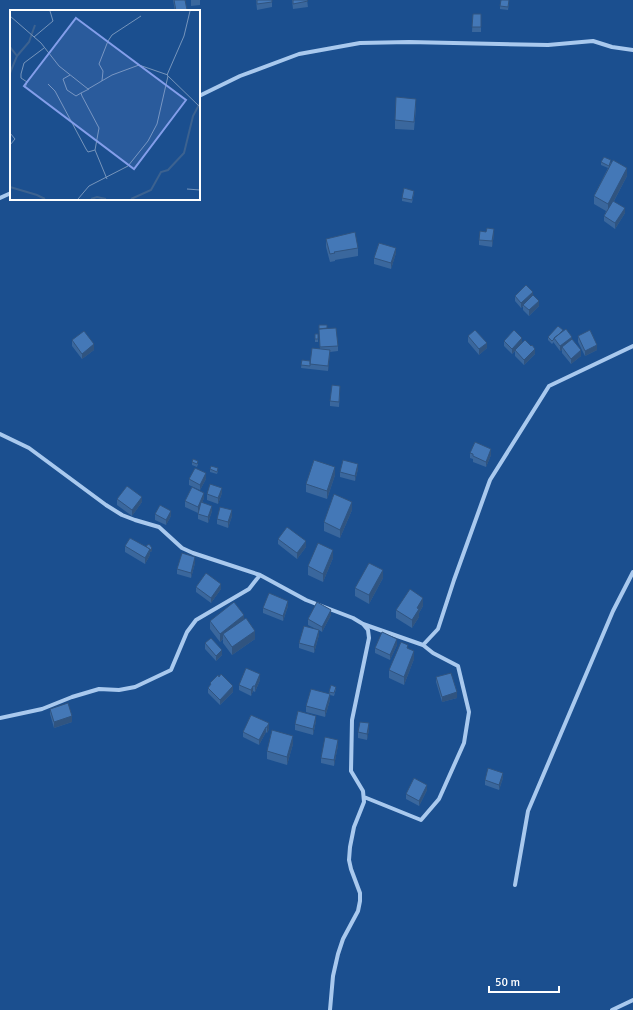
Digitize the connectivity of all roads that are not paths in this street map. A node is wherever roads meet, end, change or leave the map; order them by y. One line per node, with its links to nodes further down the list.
1 (633, 50): 2 (street)
2 (200, 96)
3 (10, 194): 4 (street)
4 (0, 198)
5 (633, 346): 10 (street)
6 (0, 434): 8 (street)
7 (633, 572): 13 (street)
8 (260, 575): 9 (street); 11 (street)
9 (363, 624): 10 (street); 12 (street)
10 (423, 645): 12 (street)
11 (0, 718)
12 (364, 797): 15 (street)
13 (515, 885)
14 (633, 1000): 16 (street)
15 (330, 1010)
16 (612, 1010)

